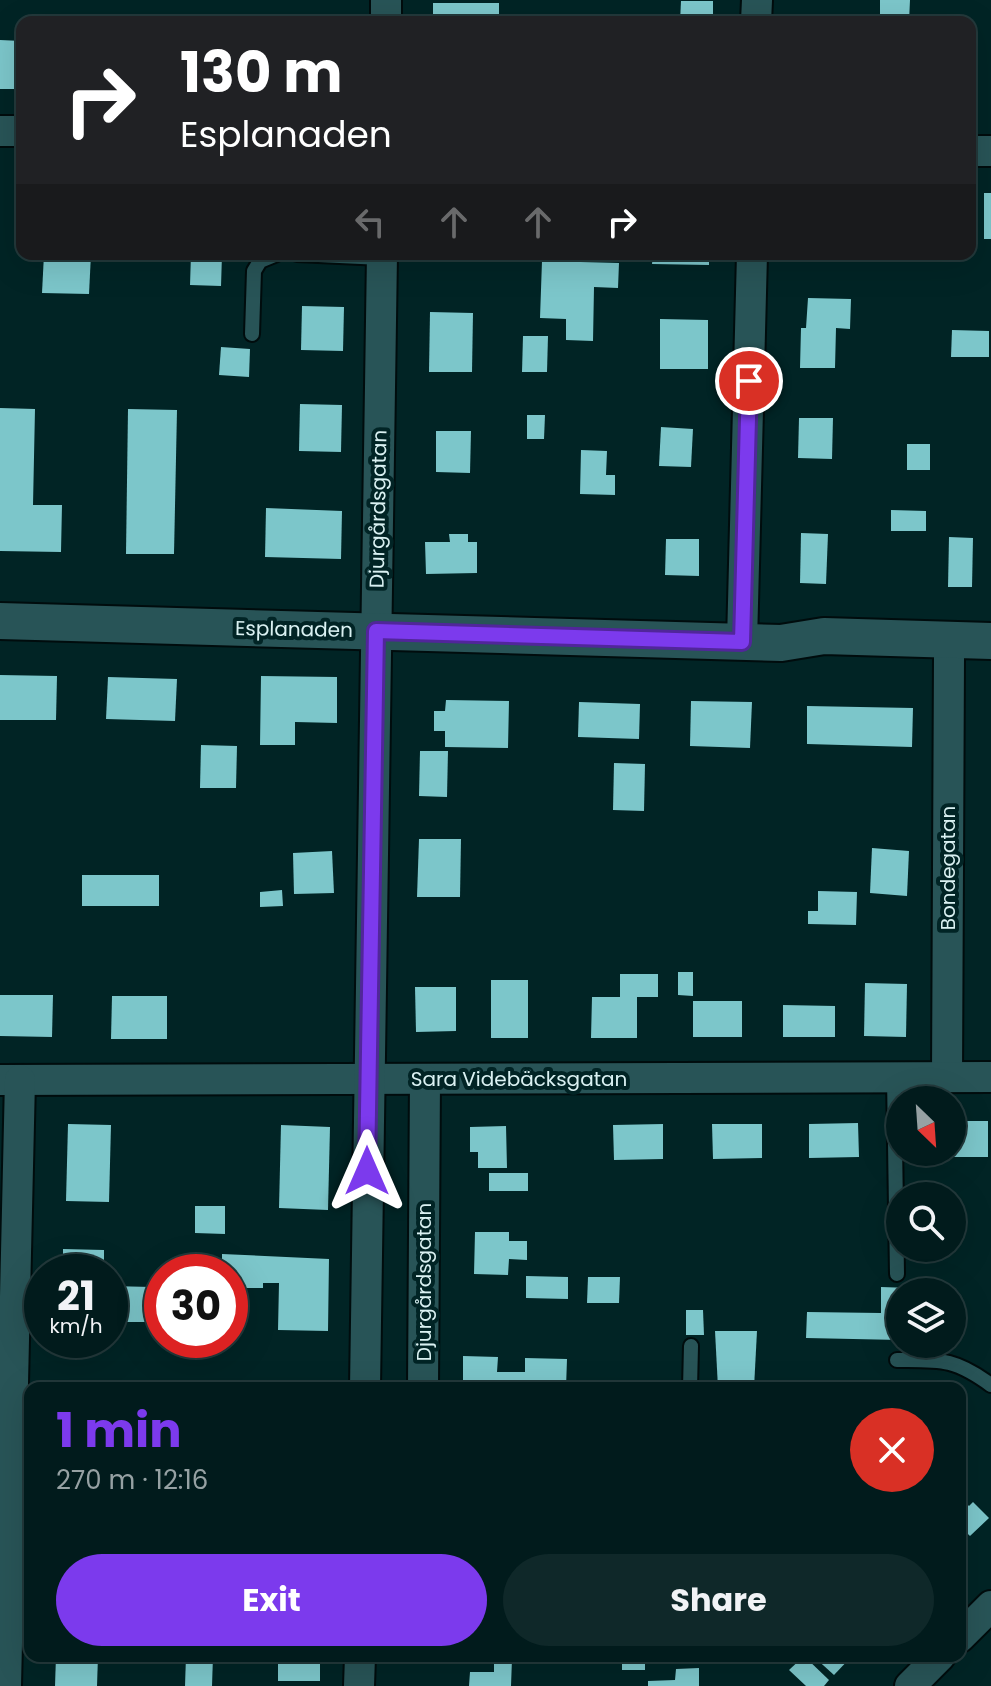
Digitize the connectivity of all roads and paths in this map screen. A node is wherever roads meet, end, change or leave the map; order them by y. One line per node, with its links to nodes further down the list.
1 (262, 260): 4 (lane)
2 (382, 260): 6 (street, Djurgårdsgatan)
3 (752, 260): 8 (street)
4 (252, 334)
5 (0, 621): 6 (street, Esplanaden)
6 (376, 631): 8 (street, Esplanaden); 15 (street, Djurgårdsgatan)
7 (991, 641): 9 (street, Esplanaden)
8 (742, 642): 9 (street, Esplanaden)
9 (781, 643): 10 (street, Esplanaden)
10 (949, 658): 11 (street, Esplanaden); 13 (street, Bondegatan)
11 (991, 660)
12 (894, 1077): 13 (street, Sara Videbäcksgatan); 17 (street, Sara Videbäcksgatan); 18 (lane)
13 (947, 1077): 14 (street, Sara Videbäcksgatan)
14 (991, 1077)
15 (368, 1079): 16 (street, Sara Videbäcksgatan); 17 (street, Sara Videbäcksgatan); 21 (street, Djurgårdsgatan)
16 (10, 1080): 29 (street)
17 (425, 1080): 22 (street, Djurgårdsgatan)
18 (897, 1274)
19 (691, 1346): 23 (lane)
20 (897, 1360): 24 (lane)
21 (365, 1382)
22 (423, 1382)
23 (690, 1382)
24 (991, 1385)
25 (991, 1606): 26 (street)
26 (966, 1631)
27 (360, 1662): 30 (street)
28 (933, 1662): 31 (street)
29 (6, 1686)
30 (359, 1686)
31 (910, 1686)

